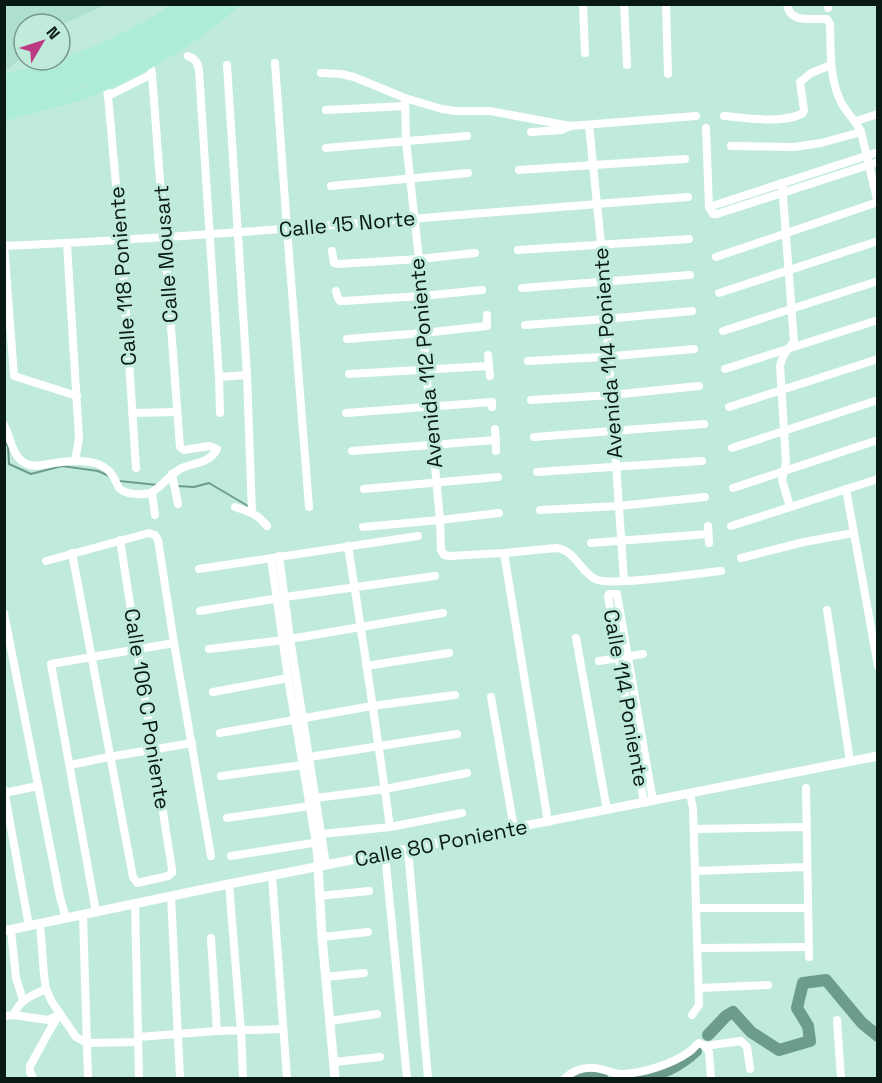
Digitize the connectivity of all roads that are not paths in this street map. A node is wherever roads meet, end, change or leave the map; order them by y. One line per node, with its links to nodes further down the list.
1 (184, 4): 18 (main road)
2 (200, 4): 20 (main road)
3 (214, 4): 21 (main road)
4 (233, 4): 15 (main road)
5 (583, 4): 9 (street)
6 (624, 4): 13 (street)
7 (666, 4): 17 (street)
8 (787, 4): 14 (street)
9 (585, 53)
10 (188, 56): 58 (street)
11 (275, 63): 55 (street)
12 (227, 65): 56 (street)
13 (627, 65)
14 (831, 65): 27 (street); 28 (street)
15 (151, 68): 19 (main road); 59 (street, Calle Mousart)
16 (321, 73): 22 (street)
17 (668, 74)
18 (7, 80): 24 (main road)
19 (107, 90): 24 (main road); 60 (street, Calle 118 Poniente)
20 (4, 93)
21 (4, 102)
22 (405, 102): 23 (street); 30 (street); 35 (street, Avenida 112 Poniente)
23 (326, 110)
24 (10, 113)
25 (878, 114): 28 (street)
26 (696, 116): 29 (street)
27 (724, 116)
28 (856, 121): 33 (street)
29 (590, 125): 30 (street); 42 (street, Avenida 114 Poniente)
30 (570, 126): 32 (street)
31 (706, 128): 53 (street)
32 (531, 132)
33 (861, 132): 36 (street); 39 (street)
34 (467, 136): 35 (street)
35 (406, 141): 37 (street); 46 (street, Avenida 112 Poniente)
36 (731, 146)
37 (326, 148)
38 (878, 152): 39 (street)
39 (867, 155): 43 (street); 47 (street)
40 (685, 159): 42 (street)
41 (878, 162): 43 (street)
42 (594, 165): 44 (street); 52 (street, Avenida 114 Poniente)
43 (869, 165): 49 (street); 51 (street)
44 (519, 170)
45 (468, 173): 46 (street)
46 (411, 178): 48 (street); 54 (street, Avenida 112 Poniente)
47 (782, 183): 49 (street); 53 (street)
48 (331, 186)
49 (783, 193): 53 (street); 57 (street)
50 (688, 197): 52 (street, Calle 15 Norte)
51 (877, 202): 57 (street)
52 (597, 204): 54 (street, Calle 15 Norte); 64 (street, Avenida 114 Poniente)
53 (711, 210)
54 (414, 218): 55 (street, Calle 15 Norte); 70 (street, Avenida 112 Poniente)
55 (287, 229): 56 (street, Calle 15 Norte); 145 (street)
56 (238, 232): 58 (street, Calle 15 Norte); 99 (street)
57 (786, 233): 69 (street); 71 (street)
58 (210, 234): 59 (street, Calle 15 Norte); 101 (street)
59 (164, 237): 60 (street, Calle 15 Norte); 111 (street, Calle Mousart)
60 (121, 239): 63 (street, Calle 15 Norte); 112 (street, Calle 118 Poniente)
61 (689, 239): 64 (street)
62 (878, 241): 71 (street)
63 (67, 244): 65 (street, Calle 15 Norte); 105 (street)
64 (600, 244): 66 (street); 73 (street, Avenida 114 Poniente)
65 (5, 246): 105 (street)
66 (518, 249)
67 (332, 251): 70 (street)
68 (475, 253): 70 (street)
69 (716, 256)
70 (418, 259): 79 (street, Avenida 112 Poniente)
71 (789, 270): 78 (street); 80 (street)
72 (690, 275): 73 (street)
73 (602, 281): 75 (street); 83 (street, Avenida 114 Poniente)
74 (878, 281): 80 (street)
75 (522, 288)
76 (482, 290): 79 (street)
77 (336, 291): 79 (street)
78 (719, 293)
79 (422, 296): 87 (street, Avenida 112 Poniente)
80 (792, 309): 86 (street); 90 (street)
81 (692, 311): 83 (street)
82 (487, 315): 87 (street)
83 (606, 319): 85 (street); 92 (street, Avenida 114 Poniente)
84 (878, 320): 90 (street)
85 (525, 325)
86 (723, 331)
87 (423, 333): 88 (street); 97 (street, Avenida 112 Poniente)
88 (347, 339)
89 (694, 349): 92 (street)
90 (787, 349): 96 (street); 103 (street)
91 (488, 355): 95 (street)
92 (608, 356): 94 (street); 104 (street, Avenida 114 Poniente)
93 (878, 359): 103 (street)
94 (528, 361)
95 (489, 366): 97 (street); 100 (street)
96 (725, 369)
97 (426, 370): 98 (street); 109 (street, Avenida 112 Poniente)
98 (349, 374)
99 (247, 375): 101 (street); 148 (street)
100 (490, 376)
101 (219, 377): 113 (street)
102 (699, 386): 104 (street)
103 (781, 391): 110 (street); 119 (street)
104 (611, 395): 106 (street); 118 (street, Avenida 114 Poniente)
105 (77, 396): 127 (street)
106 (531, 400)
107 (878, 400): 119 (street)
108 (492, 405): 109 (street)
109 (430, 407): 114 (street); 123 (street, Avenida 112 Poniente)
110 (729, 407)
111 (177, 412): 112 (street); 133 (street, Calle Mousart)
112 (132, 413): 130 (street, Calle 118 Poniente)
113 (220, 413)
114 (346, 413)
115 (704, 424): 118 (street)
116 (4, 425): 127 (street)
117 (495, 429): 121 (street)
118 (613, 431): 120 (street); 129 (street, Avenida 114 Poniente)
119 (784, 431): 124 (street); 131 (street)
120 (534, 437)
121 (496, 440): 123 (street); 126 (street)
122 (878, 440): 131 (street)
123 (434, 444): 125 (street); 136 (street, Avenida 112 Poniente)
124 (732, 448)
125 (352, 451)
126 (496, 452)
127 (75, 461): 140 (street)
128 (702, 461): 129 (street)
129 (616, 466): 132 (street); 143 (street, Avenida 114 Poniente)
130 (136, 468)
131 (784, 471): 137 (street); 146 (street)
132 (537, 472)
133 (172, 474): 140 (street); 142 (street)
134 (498, 477): 136 (street)
135 (878, 478): 139 (street)
136 (436, 482): 138 (street); 151 (street, Avenida 112 Poniente)
137 (733, 488)
138 (364, 489)
139 (846, 489): 146 (street); 155 (street)
140 (152, 492): 150 (street)
141 (705, 497): 143 (street)
142 (178, 504)
143 (619, 506): 147 (street); 159 (street, Avenida 114 Poniente)
144 (236, 507): 148 (street)
145 (309, 507)
146 (790, 507): 153 (street)
147 (540, 510)
148 (252, 513): 152 (street)
149 (499, 513): 151 (street)
150 (155, 515)
151 (440, 520): 154 (street); 163 (street, Avenida 112 Poniente)
152 (267, 526)
153 (731, 526)
154 (363, 527)
155 (853, 533): 165 (street); 191 (street)
156 (708, 534): 159 (street)
157 (418, 536): 161 (street)
158 (120, 540): 162 (street); 180 (street); 182 (street, Calle 106 C Poniente)
159 (621, 540): 160 (street); 170 (street, Avenida 114 Poniente)
160 (591, 543)
161 (348, 546): 164 (street); 171 (street)
162 (72, 553): 166 (street); 186 (street)
163 (504, 553): 170 (street); 226 (street)
164 (275, 557): 167 (street); 172 (street)
165 (741, 558)
166 (46, 561)
167 (199, 569)
168 (721, 570): 170 (street)
169 (435, 576): 171 (street)
170 (624, 581)
171 (355, 587): 172 (street); 177 (street)
172 (281, 598): 174 (street); 179 (street)
173 (827, 610): 210 (street)
174 (200, 611)
175 (443, 613): 177 (street)
176 (4, 614): 187 (street)
177 (361, 627): 179 (street); 190 (street)
178 (576, 638): 223 (street)
179 (287, 639): 181 (street); 192 (street); 199 (street)
180 (174, 643): 182 (street); 204 (street)
181 (209, 649)
182 (137, 650): 186 (street); 206 (street, Calle 106 C Poniente)
183 (449, 653): 190 (street)
184 (643, 654): 185 (street)
185 (623, 657): 185 (street, Calle 114 Poniente); 189 (street); 194 (street, Calle 114 Poniente); 195 (street, Calle 114 Poniente)
186 (91, 658): 208 (street); 211 (street)
187 (14, 659): 188 (street); 215 (street)
188 (4, 661)
189 (599, 661)
190 (366, 666): 198 (street)
191 (878, 666)
192 (288, 678): 193 (street); 199 (street)
193 (213, 692)
194 (634, 692): 195 (street); 202 (street, Calle 114 Poniente)
195 (625, 694): 203 (street, Calle 114 Poniente)
196 (455, 695): 198 (street)
197 (491, 697): 229 (street)
198 (372, 706): 199 (street); 205 (street)
199 (299, 719): 200 (street); 209 (street); 212 (street)
200 (220, 732)
201 (457, 734): 205 (street)
202 (642, 737): 203 (street); 221 (street, Calle 114 Poniente)
203 (633, 738): 221 (street, Calle 114 Poniente)
204 (192, 743): 206 (street); 234 (street)
205 (378, 747): 209 (street); 217 (street)
206 (152, 750): 208 (street); 208 (street, Calle 106 C Poniente)
207 (878, 756): 210 (street, Calle 80 Poniente)
208 (109, 757): 211 (street)
209 (309, 757): 212 (street)
210 (850, 761): 219 (street, Calle 80 Poniente)
211 (70, 765): 247 (street)
212 (306, 770): 214 (street); 220 (street); 222 (street)
213 (466, 773): 217 (street)
214 (221, 776)
215 (39, 786): 218 (street); 249 (street)
216 (806, 788): 228 (street)
217 (385, 789): 220 (street); 227 (street)
218 (5, 792): 251 (street)
219 (690, 794): 221 (street, Calle 80 Poniente); 230 (street)
220 (316, 798): 231 (street)
221 (648, 802): 223 (street, Calle 80 Poniente)
222 (310, 806): 225 (street); 231 (street)
223 (608, 810): 226 (street, Calle 80 Poniente)
224 (462, 813): 227 (street)
225 (227, 818)
226 (548, 822): 229 (street, Calle 80 Poniente)
227 (390, 827): 231 (street)
228 (807, 827): 230 (street); 237 (street)
229 (514, 828): 232 (street, Calle 80 Poniente)
230 (694, 829): 238 (street)
231 (320, 839): 235 (street); 236 (street)
232 (408, 849): 233 (street, Calle 80 Poniente); 290 (street)
233 (385, 854): 236 (street, Calle 80 Poniente); 289 (street)
234 (211, 856)
235 (231, 856)
236 (322, 866): 239 (street, Calle 80 Poniente); 243 (street)
237 (807, 867): 238 (street); 246 (street)
238 (695, 871): 245 (street)
239 (272, 876): 240 (street, Calle 80 Poniente); 271 (street)
240 (229, 884): 242 (street, Calle 80 Poniente); 273 (street)
241 (369, 891): 243 (street)
242 (171, 896): 244 (street, Calle 80 Poniente); 274 (street)
243 (319, 896): 254 (street)
244 (135, 904): 247 (street, Calle 80 Poniente); 275 (street)
245 (696, 908): 246 (street); 257 (street)
246 (808, 908): 256 (street)
247 (96, 912): 248 (street, Calle 80 Poniente)
248 (83, 915): 249 (street, Calle 80 Poniente); 276 (street)
249 (66, 918): 250 (street, Calle 80 Poniente)
250 (40, 924): 251 (street, Calle 80 Poniente); 263 (street)
251 (29, 926): 252 (street, Calle 80 Poniente)
252 (8, 931): 264 (street)
253 (368, 932): 254 (street)
254 (322, 937): 260 (street)
255 (211, 938): 272 (street)
256 (809, 947): 257 (street); 258 (street)
257 (698, 948): 262 (street)
258 (809, 957)
259 (364, 973): 260 (street)
260 (326, 977): 270 (street)
261 (768, 985): 262 (street)
262 (699, 988): 267 (street)
263 (46, 989): 264 (street); 265 (street)
264 (23, 1000): 268 (street)
265 (60, 1014): 268 (street); 276 (street); 282 (street)
266 (377, 1014): 270 (street)
267 (692, 1015)
268 (9, 1016)
269 (837, 1020): 293 (street)
270 (330, 1021): 279 (street)
271 (283, 1029): 273 (street); 287 (street)
272 (217, 1031): 273 (street); 274 (street)
273 (241, 1031): 286 (street)
274 (177, 1035): 275 (street); 285 (street)
275 (138, 1040): 276 (street); 284 (street)
276 (87, 1043): 283 (street)
277 (705, 1046): 280 (street); 281 (street); 292 (street)
278 (380, 1057): 279 (street)
279 (334, 1062): 288 (street)
280 (750, 1069)
281 (612, 1076): 291 (street)
282 (33, 1078)
283 (88, 1078)
284 (139, 1078)
285 (180, 1078)
286 (243, 1078)
287 (286, 1078)
288 (335, 1078)
289 (407, 1078)
290 (428, 1078)
291 (565, 1078)
292 (711, 1078)
293 (841, 1078)

